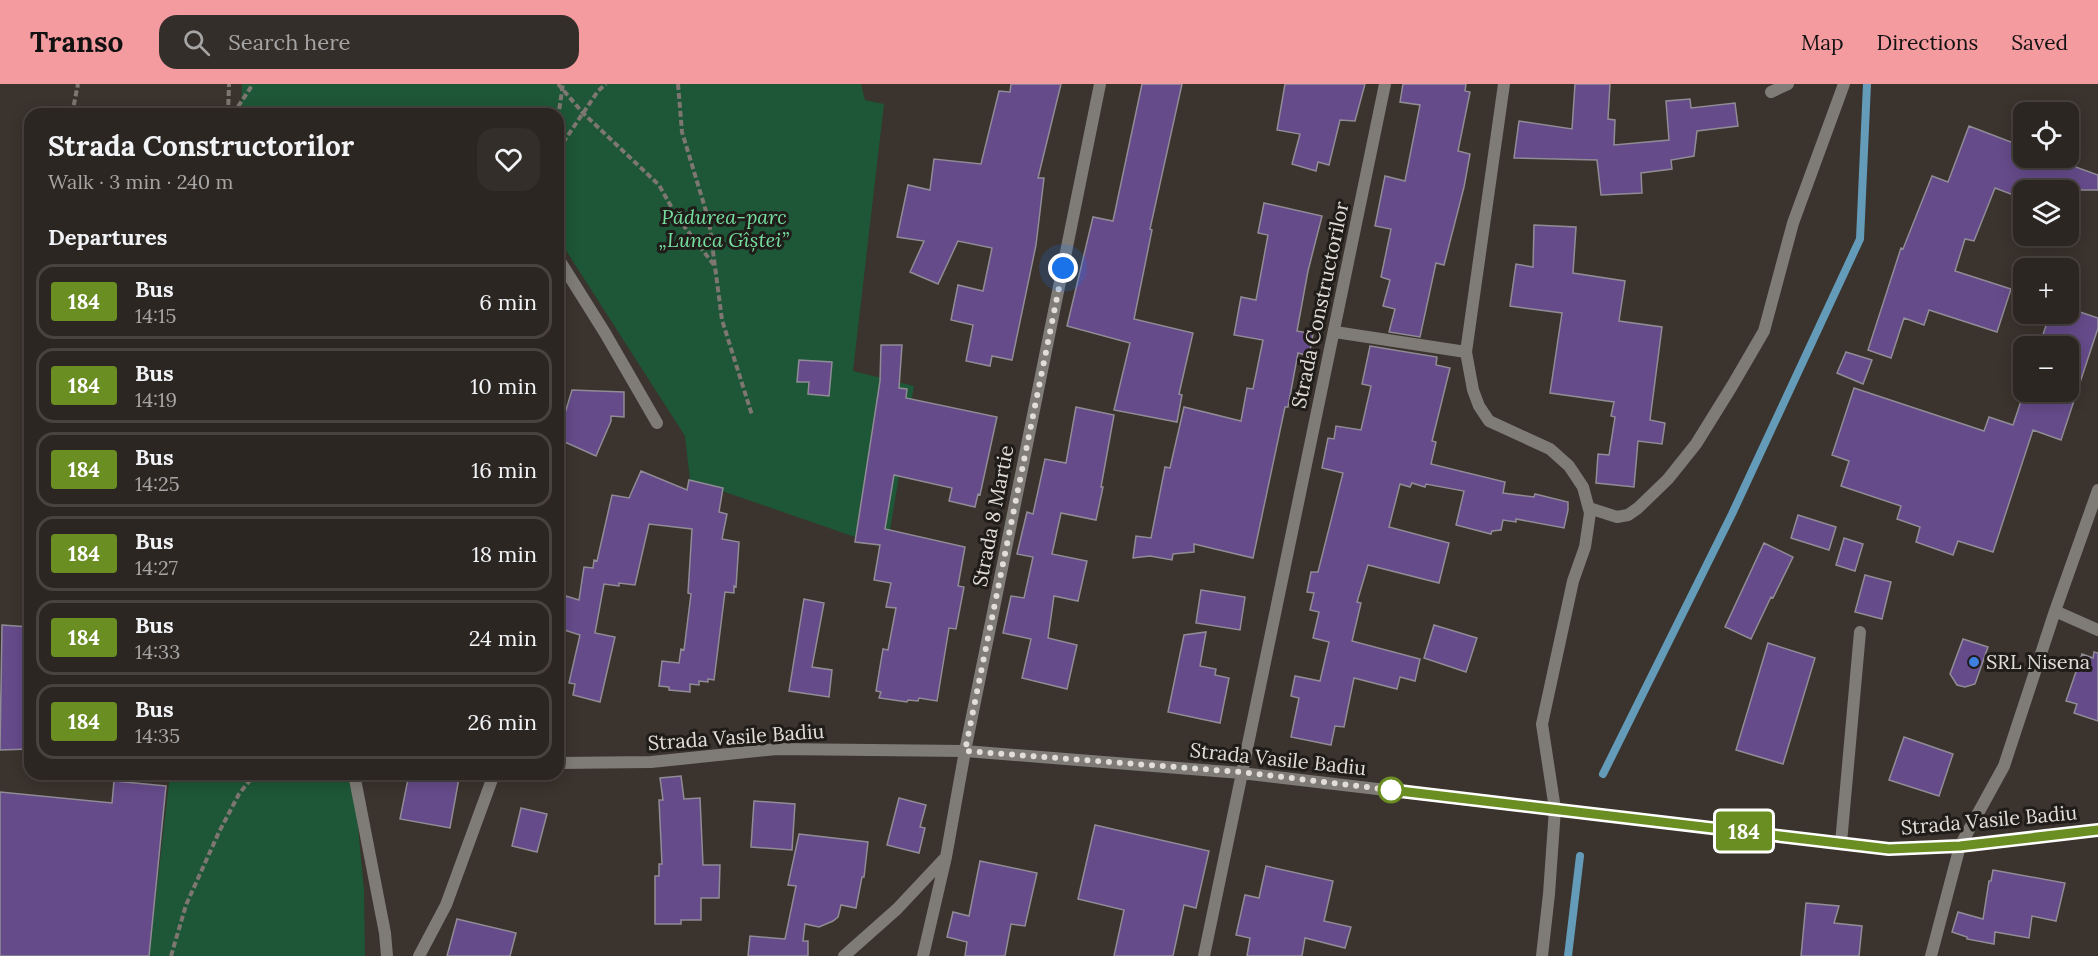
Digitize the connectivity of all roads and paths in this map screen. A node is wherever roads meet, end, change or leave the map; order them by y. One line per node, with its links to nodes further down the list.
1 (78, 84): 15 (path)
2 (229, 84): 16 (path)
3 (253, 84): 17 (path)
4 (558, 84): 13 (path)
5 (563, 84): 13 (path)
6 (606, 84): 19 (path)
7 (678, 84): 21 (path)
8 (1100, 84): 32 (street, Strada 8 Martie)
9 (1385, 84): 23 (street, Strada Constructorilor)
10 (1504, 84): 24 (street)
11 (1788, 84): 14 (street)
12 (1844, 84): 28 (street)
13 (562, 91): 18 (path); 19 (path)
14 (1771, 92)
15 (73, 108)
16 (228, 108)
17 (237, 108)
18 (559, 108)
19 (583, 114): 20 (path); 21 (path)
20 (564, 141)
21 (715, 265): 25 (path)
22 (564, 268): 26 (street)
23 (1335, 332): 24 (street); 34 (street, Strada Constructorilor)
24 (1466, 352): 28 (street)
25 (752, 415)
26 (657, 423)
27 (2098, 490): 29 (street)
28 (1589, 508): 38 (street)
29 (2055, 611): 30 (street); 41 (street)
30 (2098, 630)
31 (1860, 632): 40 (street)
32 (965, 751): 33 (street, Strada Vasile Badiu); 34 (street, Strada Vasile Badiu); 42 (street, Strada 8 Martie)
33 (564, 763)
34 (1241, 772): 38 (street, Strada Vasile Badiu); 48 (street, Strada Constructorilor)
35 (250, 780): 43 (path)
36 (355, 780): 44 (street)
37 (492, 780): 45 (street)
38 (1555, 809): 40 (street, Strada Vasile Badiu); 49 (street)
39 (2098, 830): 41 (street, Strada Vasile Badiu)
40 (1841, 843): 41 (street, Strada Vasile Badiu)
41 (1960, 846): 50 (street)
42 (946, 857): 46 (street); 47 (street, Strada 8 Martie)
43 (171, 956)
44 (387, 956)
45 (419, 956)
46 (844, 956)
47 (923, 956)
48 (1204, 956)
49 (1542, 956)
50 (1931, 956)

